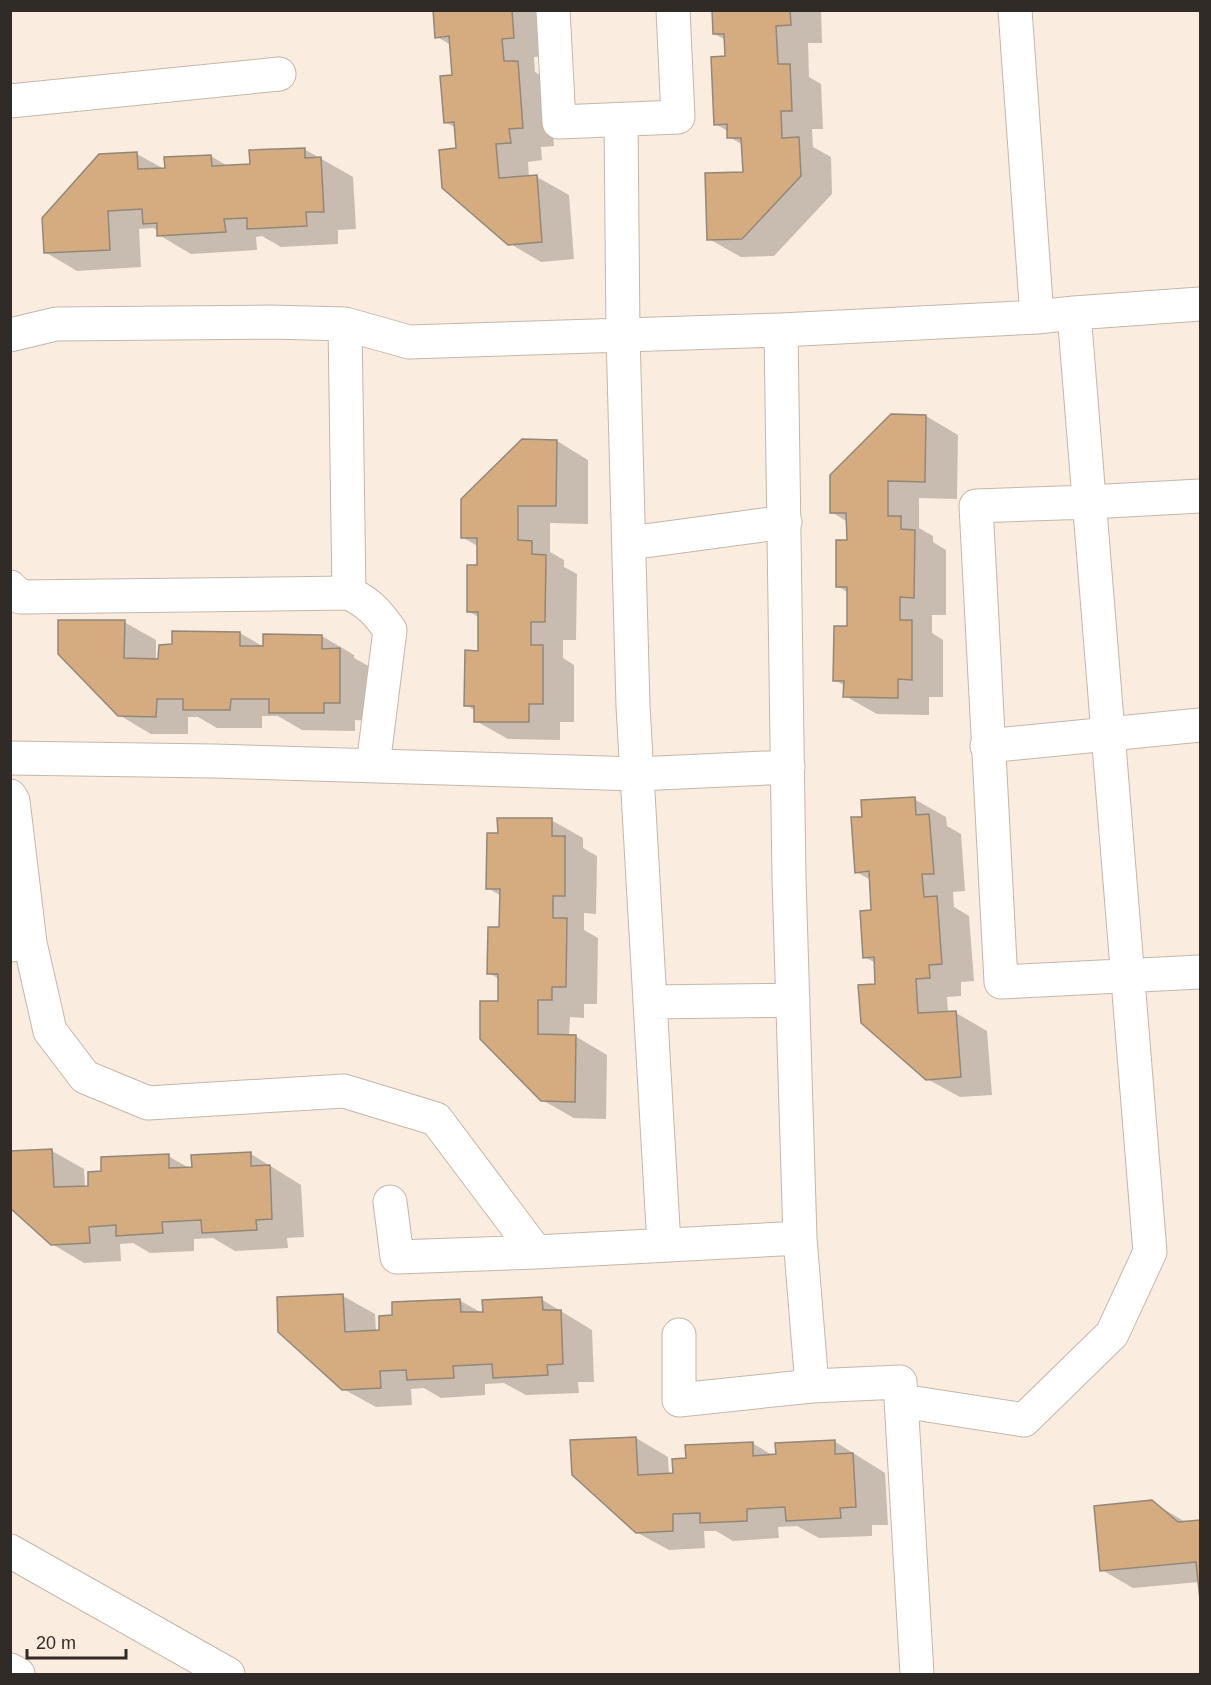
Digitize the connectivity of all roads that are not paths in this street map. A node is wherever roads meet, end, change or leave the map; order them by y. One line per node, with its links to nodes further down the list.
1 (553, 10): 6 (main road)
2 (673, 10): 6 (main road)
3 (1015, 10): 9 (main road)
4 (279, 74): 5 (main road)
5 (10, 101)
6 (621, 120): 12 (main road)
7 (1200, 304): 8 (main road)
8 (1074, 313): 9 (main road); 15 (main road)
9 (1037, 317): 11 (main road)
10 (345, 324): 12 (main road); 13 (main road); 19 (main road)
11 (781, 330): 12 (main road); 16 (main road)
12 (622, 334): 17 (main road)
13 (10, 335)
14 (1200, 496): 15 (main road)
15 (1089, 502): 21 (main road); 22 (main road)
16 (785, 522): 17 (main road); 25 (main road)
17 (630, 543): 26 (main road)
18 (10, 587): 19 (main road)
19 (349, 593): 24 (main road)
20 (1200, 725): 21 (main road)
21 (1108, 732): 22 (main road); 30 (main road)
22 (987, 746): 30 (main road)
23 (10, 758): 24 (main road)
24 (373, 766): 26 (main road)
25 (788, 767): 26 (main road); 31 (main road)
26 (637, 774): 32 (main road)
27 (10, 796): 28 (main road)
28 (20, 944): 36 (main road)
29 (1200, 972): 30 (main road)
30 (1128, 975): 39 (main road)
31 (792, 1000): 32 (main road); 34 (main road)
32 (650, 1002): 35 (main road)
33 (390, 1202): 36 (main road)
34 (800, 1238): 35 (main road); 38 (main road)
35 (664, 1245): 36 (main road)
36 (536, 1252)
37 (679, 1335): 38 (main road)
38 (812, 1386): 39 (main road)
39 (902, 1401): 44 (main road)
40 (10, 1551): 43 (main road)
41 (10, 1670): 42 (main road)
42 (18, 1674)
43 (228, 1674)
44 (916, 1674)

